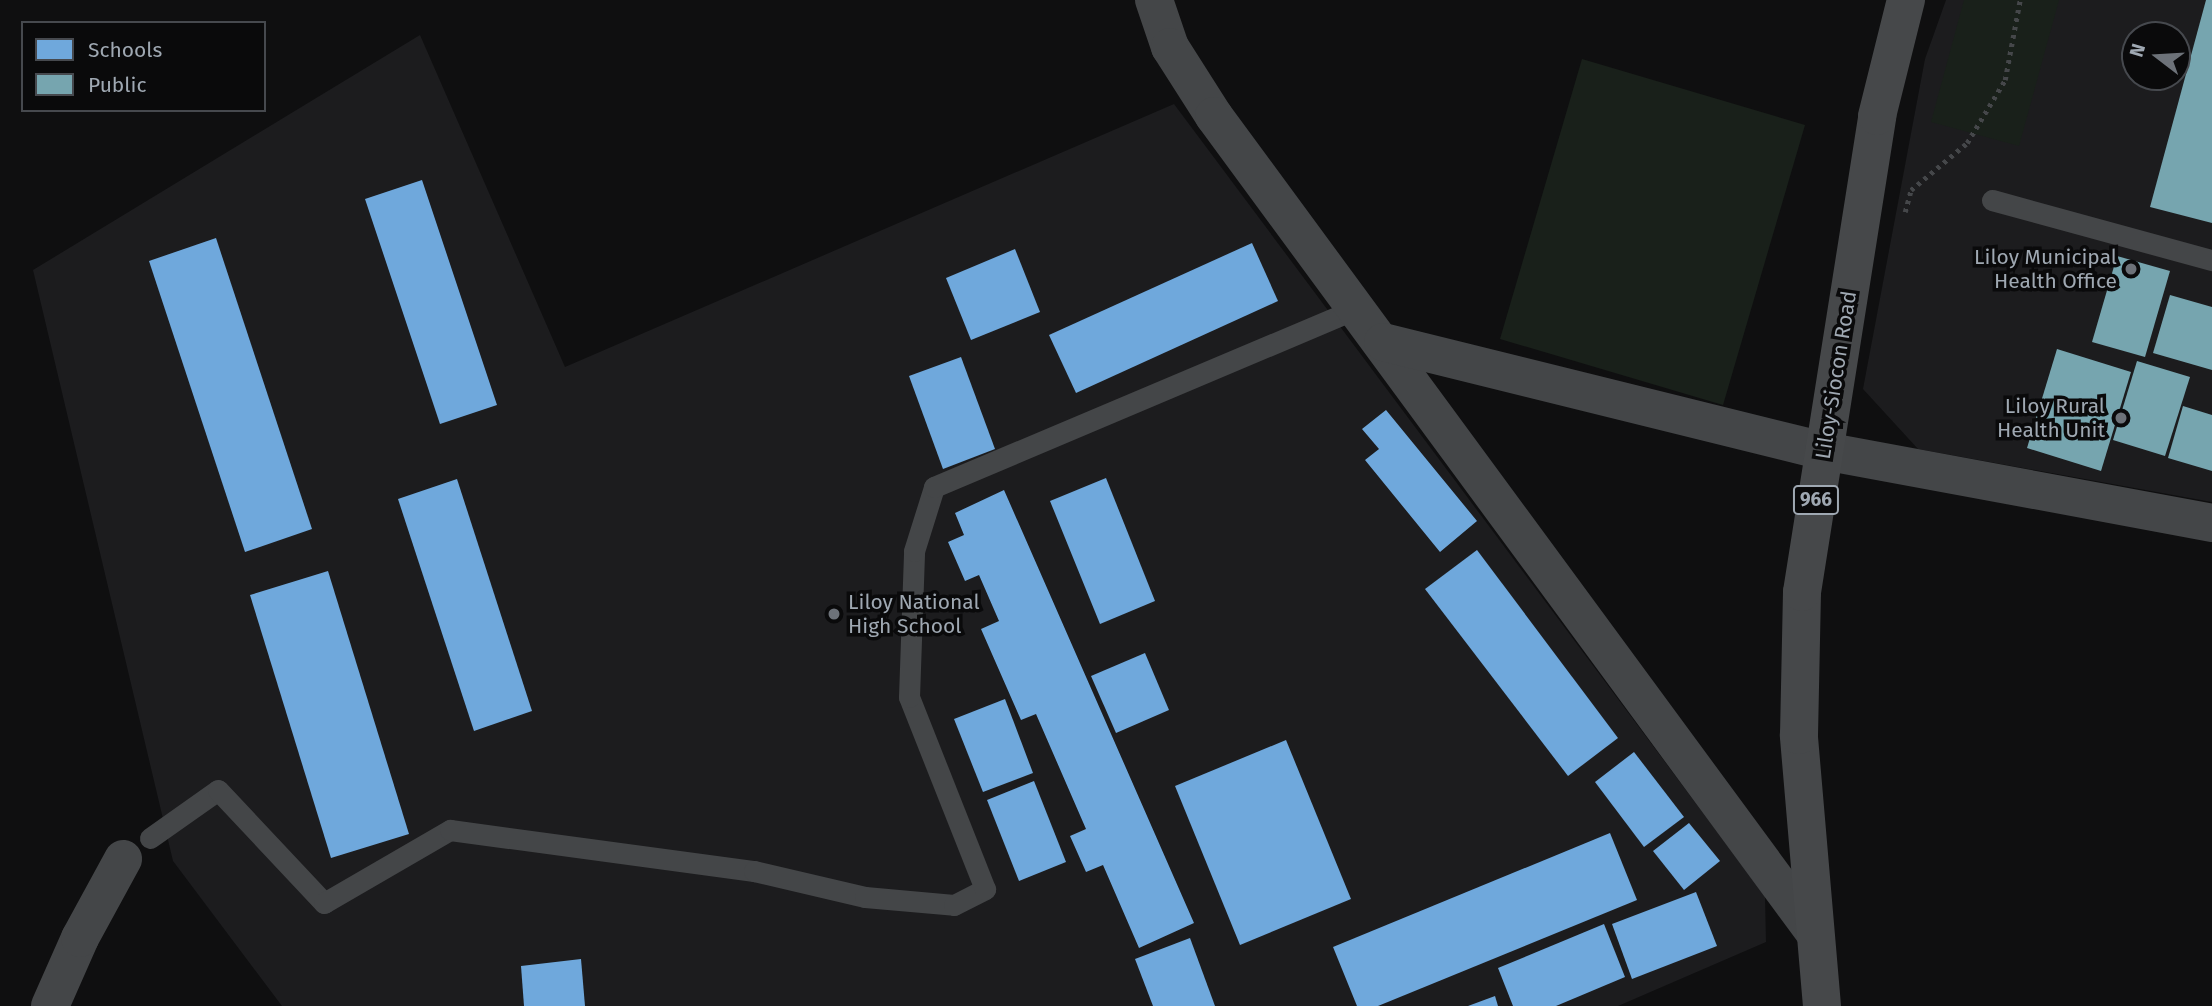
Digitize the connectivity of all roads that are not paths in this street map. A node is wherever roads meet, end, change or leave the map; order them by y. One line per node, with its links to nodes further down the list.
1 (1154, 0): 5 (street)
2 (1906, 0): 7 (main road, Liloy-Siocon Road / 966)
3 (1992, 200): 4 (lane)
4 (2212, 260)
5 (1357, 307): 6 (street); 9 (lane)
6 (1383, 342): 7 (street); 10 (street)
7 (1824, 451): 8 (street); 10 (main road, Liloy-Siocon Road / 966)
8 (2212, 523)
9 (137, 848): 12 (street)
10 (1814, 932): 11 (main road, Liloy-Siocon Road / 966)
11 (1817, 1004)
12 (50, 1006)

